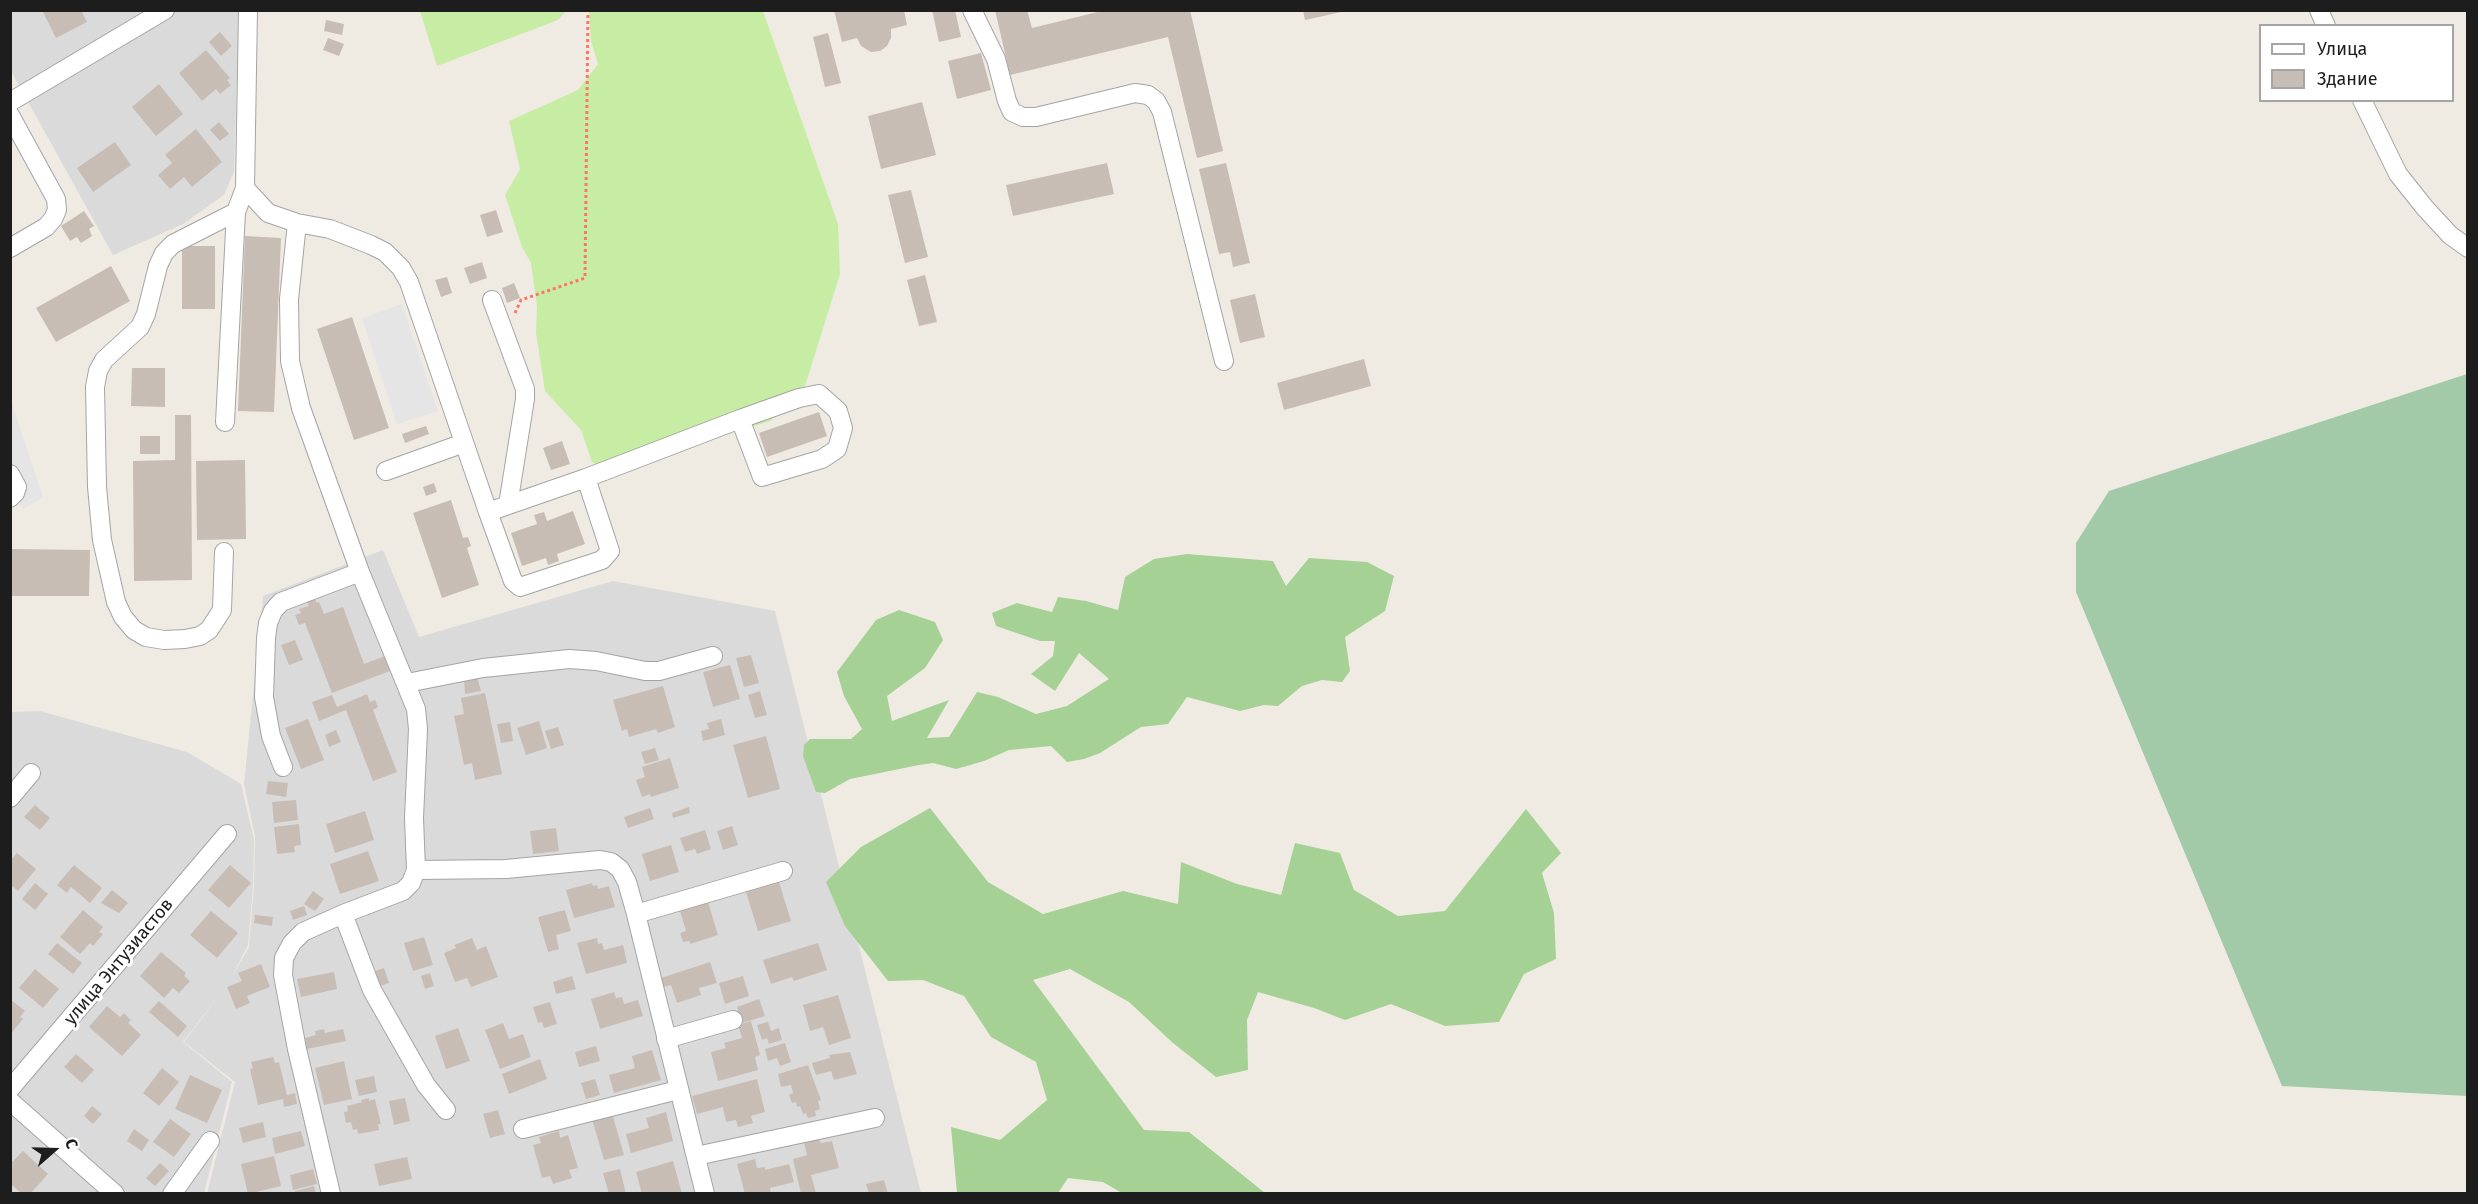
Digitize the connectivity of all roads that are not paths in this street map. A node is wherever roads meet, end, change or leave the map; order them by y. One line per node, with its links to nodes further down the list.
1 (165, 10): 6 (street)
2 (248, 10): 9 (street)
3 (972, 10): 15 (street)
4 (2319, 10): 5 (street)
5 (2325, 24)
6 (10, 102)
7 (2363, 102): 13 (street)
8 (10, 115): 12 (street)
9 (245, 188): 10 (street); 11 (street)
10 (236, 212): 17 (street); 25 (street)
11 (297, 223): 18 (street); 26 (street)
12 (10, 248)
13 (2468, 248)
14 (492, 300): 23 (street)
15 (1224, 361)
16 (740, 419): 16 (street); 21 (street)
17 (225, 422)
18 (464, 443): 19 (street); 24 (street)
19 (386, 471)
20 (10, 474): 22 (street)
21 (586, 478): 23 (street); 24 (street)
22 (10, 498)
23 (508, 505): 24 (street)
24 (488, 512)
25 (224, 552)
26 (360, 572): 28 (street); 29 (street)
27 (713, 656): 28 (street)
28 (407, 683): 33 (street)
29 (283, 767)
30 (31, 773): 31 (street)
31 (10, 798)
32 (227, 834): 39 (street, улица Энтузиастов)
33 (416, 870): 35 (street); 36 (street)
34 (783, 871): 36 (street)
35 (343, 914): 42 (street); 49 (street)
36 (636, 914): 38 (street)
37 (733, 1020): 38 (street)
38 (666, 1039): 40 (street)
39 (10, 1089)
40 (678, 1090): 44 (street); 46 (street)
41 (10, 1101): 47 (street)
42 (446, 1110)
43 (875, 1118): 46 (street)
44 (523, 1129)
45 (210, 1141): 48 (street)
46 (696, 1156): 50 (street)
47 (115, 1194)
48 (172, 1194)
49 (331, 1194)
50 (705, 1194)

